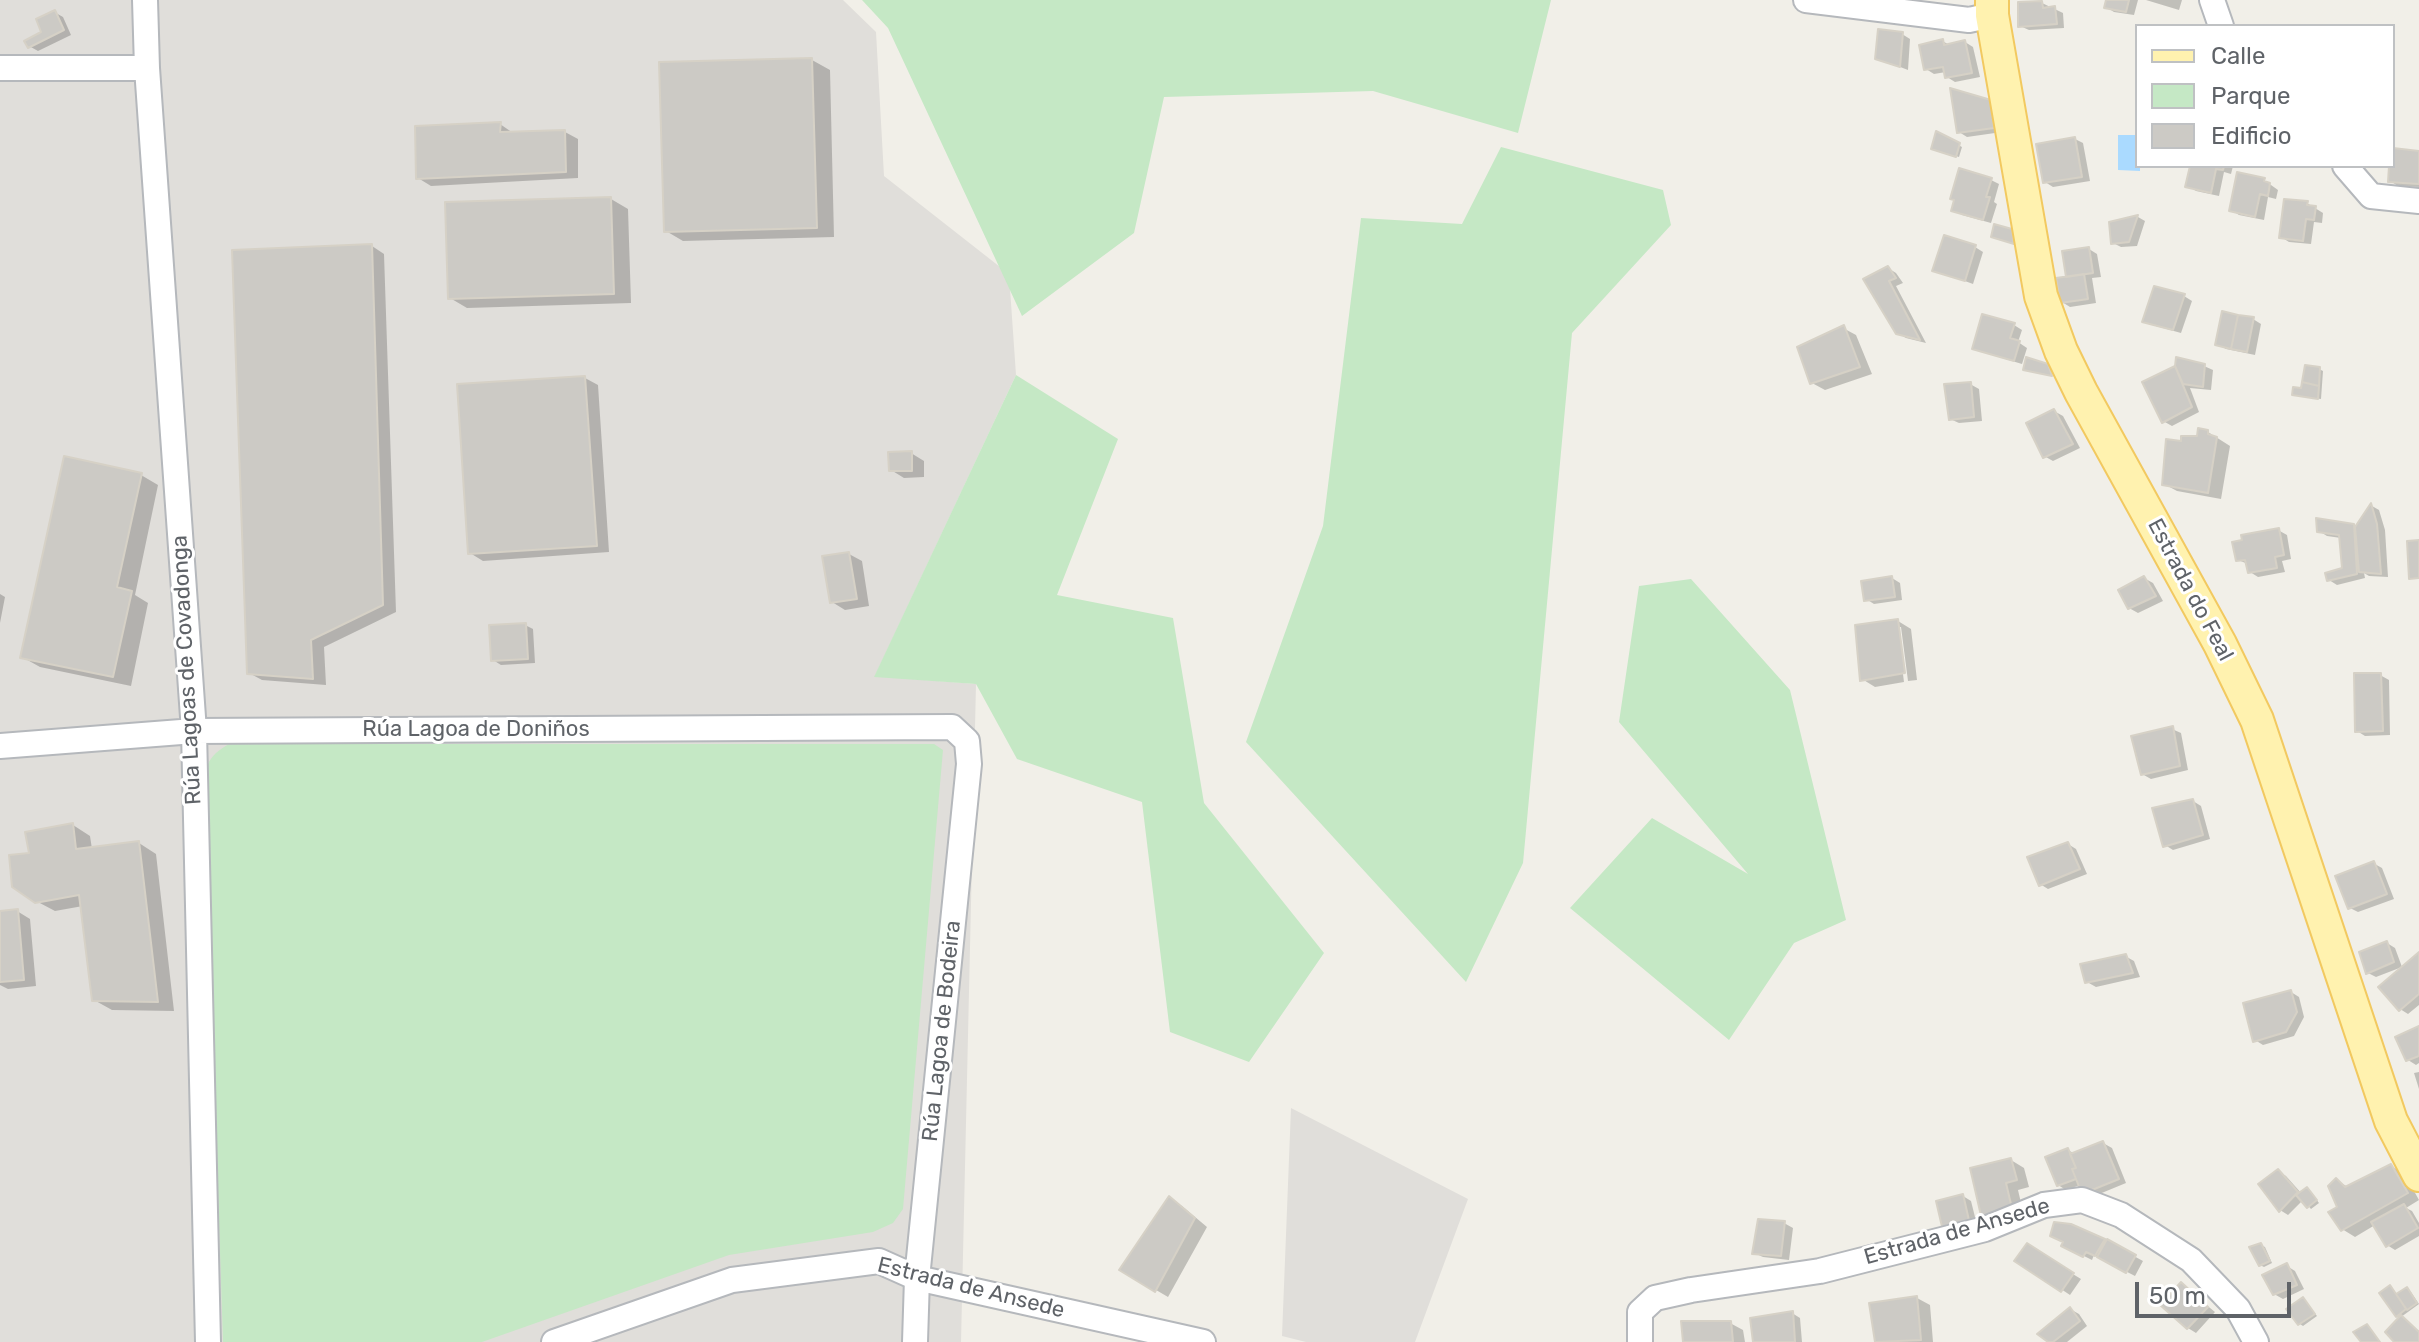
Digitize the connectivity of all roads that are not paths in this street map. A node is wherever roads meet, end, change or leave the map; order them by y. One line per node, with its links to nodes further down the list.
1 (145, 0): 7 (street, Rúa Lagoas de Covadonga)
2 (1806, 0): 4 (street)
3 (2212, 0): 5 (street)
4 (1992, 7): 13 (main road, Estrada do Feal)
5 (2220, 24)
6 (0, 68): 7 (street)
7 (147, 68): 11 (street, Rúa Lagoas de Covadonga)
8 (2347, 168): 9 (street)
9 (2419, 201)
10 (952, 727): 11 (street, Rúa Lagoa de Doniños); 14 (street, Rúa Lagoa de Bodeira)
11 (194, 731): 12 (street, Rúa Lagoa de Doniños); 15 (street, Rúa Lagoas de Covadonga)
12 (0, 746)
13 (2419, 1175)
14 (917, 1278): 16 (street, Estrada de Ansede); 17 (street, Rúa Lagoa de Bodeira); 18 (street, Estrada de Ansede)
15 (208, 1342)
16 (554, 1342)
17 (915, 1342)
18 (1203, 1342)
19 (1640, 1342): 20 (street, Estrada de Ansede)
20 (2256, 1342)

